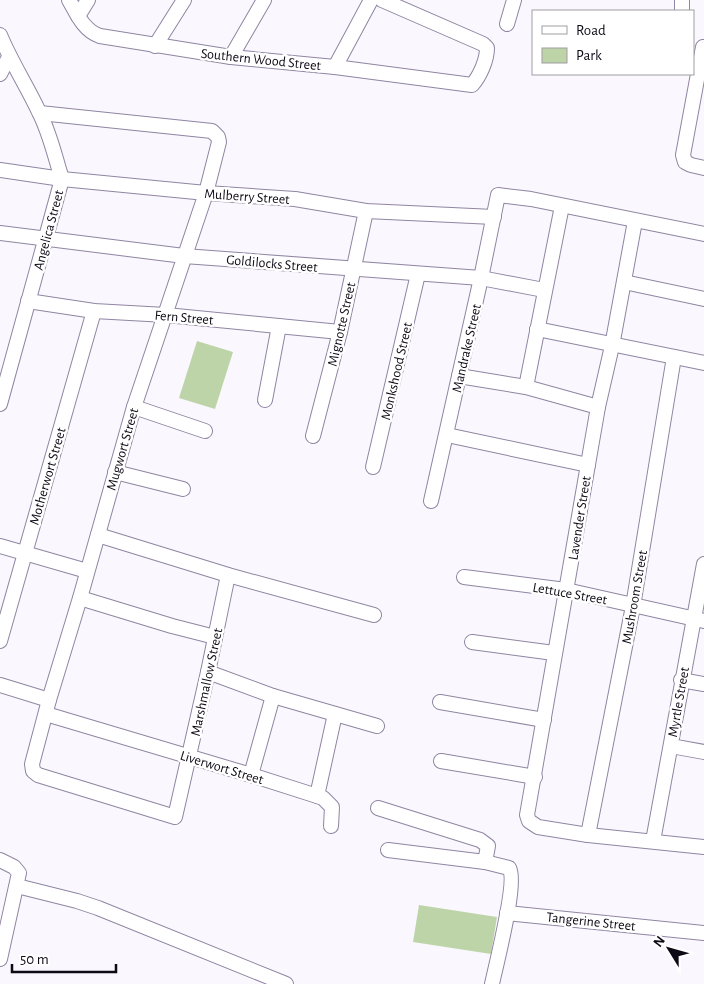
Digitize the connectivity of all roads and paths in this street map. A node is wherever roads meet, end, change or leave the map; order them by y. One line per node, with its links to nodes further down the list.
1 (69, 0): 8 (street, Southern Wood Street)
2 (88, 0): 8 (street)
3 (184, 0): 12 (street)
4 (264, 0): 14 (street)
5 (371, 0): 15 (street)
6 (382, 0): 15 (street, Southern Wood Street)
7 (514, 0): 9 (street)
8 (78, 16): 12 (street, Southern Wood Street)
9 (507, 24)
10 (0, 35): 13 (street, Angelica Street)
11 (700, 44): 18 (street)
12 (155, 46): 14 (street, Southern Wood Street)
13 (9, 57): 16 (street); 17 (street, Angelica Street)
14 (231, 57): 15 (street, Southern Wood Street)
15 (335, 67)
16 (0, 74)
17 (40, 113): 20 (street, Angelica Street); 21 (street, Mugwort Street)
18 (704, 168)
19 (0, 170): 20 (street, Mulberry Street)
20 (62, 179): 21 (street, Mulberry Street); 28 (street, Angelica Street)
21 (206, 193): 23 (street, Mulberry Street); 29 (street, Mugwort Street)
22 (562, 206): 24 (street, Mandrake Street); 25 (street); 34 (street)
23 (366, 211): 24 (street, Mulberry Street); 30 (street, Mignotte Street)
24 (494, 217): 32 (street, Mandrake Street)
25 (635, 221): 27 (street); 33 (street, Lavender Street)
26 (0, 233): 28 (street, Goldilocks Street)
27 (704, 234)
28 (46, 239): 29 (street, Goldilocks Street); 36 (street, Angelica Street)
29 (184, 256): 30 (street, Goldilocks Street); 38 (street, Mugwort Street)
30 (354, 269): 31 (street, Goldilocks Street); 41 (street, Mignotte Street)
31 (418, 274): 32 (street, Goldilocks Street); 55 (street, Monkshood Street)
32 (481, 278): 34 (street, Goldilocks Street); 45 (street, Mandrake Street)
33 (624, 282): 35 (street); 42 (street, Lavender Street)
34 (544, 290): 40 (street)
35 (704, 299)
36 (28, 302): 37 (street, Fern Street); 48 (street, Angelica Street)
37 (94, 311): 38 (street, Fern Street); 61 (street, Motherwort Street)
38 (166, 315): 39 (street, Fern Street); 49 (street, Mugwort Street)
39 (279, 326): 41 (street, Fern Street); 47 (street)
40 (537, 330): 42 (street); 46 (street)
41 (340, 332): 53 (street, Mignotte Street)
42 (612, 346): 43 (street); 50 (street, Lavender Street)
43 (674, 357): 44 (street); 68 (street, Mushroom Street)
44 (704, 363)
45 (459, 376): 46 (street); 52 (street, Mandrake Street)
46 (526, 387): 50 (street)
47 (265, 400)
48 (0, 404)
49 (134, 407): 51 (street); 56 (street, Mugwort Street)
50 (598, 407): 54 (street, Lavender Street)
51 (205, 431)
52 (447, 435): 54 (street); 58 (street, Mandrake Street)
53 (313, 436)
54 (588, 465): 66 (street, Lavender Street)
55 (374, 467)
56 (115, 472): 57 (street); 59 (street, Mugwort Street)
57 (183, 489)
58 (431, 501)
59 (98, 535): 63 (street, Mugwort Street); 64 (street)
60 (0, 546): 61 (street)
61 (26, 553): 63 (street); 72 (street, Motherwort Street)
62 (704, 564): 70 (street, Myrtle Street)
63 (87, 571): 67 (street, Mugwort Street)
64 (228, 575): 69 (street); 71 (street, Marshmallow Street)
65 (464, 578): 66 (street, Lettuce Street)
66 (566, 590): 68 (street, Lettuce Street); 74 (street, Lavender Street)
67 (80, 598): 71 (street); 81 (street, Mugwort Street)
68 (633, 606): 70 (street, Lettuce Street); 95 (street, Mushroom Street)
69 (374, 615)
70 (699, 620): 76 (street, Myrtle Street)
71 (215, 637): 75 (street, Marshmallow Street)
72 (0, 641)
73 (472, 642): 74 (street)
74 (554, 653): 83 (street, Lavender Street)
75 (208, 672): 79 (street); 87 (street, Marshmallow Street)
76 (681, 680): 77 (street); 85 (street, Myrtle Street)
77 (704, 684)
78 (0, 685): 81 (street, Liverwort Street)
79 (273, 696): 82 (street); 89 (street)
80 (440, 702): 83 (street)
81 (47, 707): 87 (street, Liverwort Street); 93 (street, Mugwort Street)
82 (335, 714): 84 (street); 91 (street)
83 (544, 720): 90 (street, Lavender Street)
84 (378, 726)
85 (670, 746): 86 (street); 96 (street, Myrtle Street)
86 (704, 752)
87 (190, 757): 89 (street, Liverwort Street); 93 (street, Marshmallow Street)
88 (441, 761): 90 (street)
89 (251, 775): 91 (street, Liverwort Street)
90 (535, 778): 95 (street, Lavender Street)
91 (317, 796): 94 (street)
92 (378, 808): 100 (street)
93 (175, 817)
94 (331, 826)
95 (588, 835): 96 (street)
96 (652, 841): 97 (street)
97 (704, 847)
98 (388, 850): 100 (street)
99 (0, 860): 101 (street)
100 (485, 862): 102 (street)
101 (17, 886): 103 (street); 106 (street)
102 (507, 913): 104 (street, Tangerine Street); 107 (street)
103 (4, 928): 105 (street)
104 (704, 933)
105 (0, 959)
106 (286, 984)
107 (492, 984)

